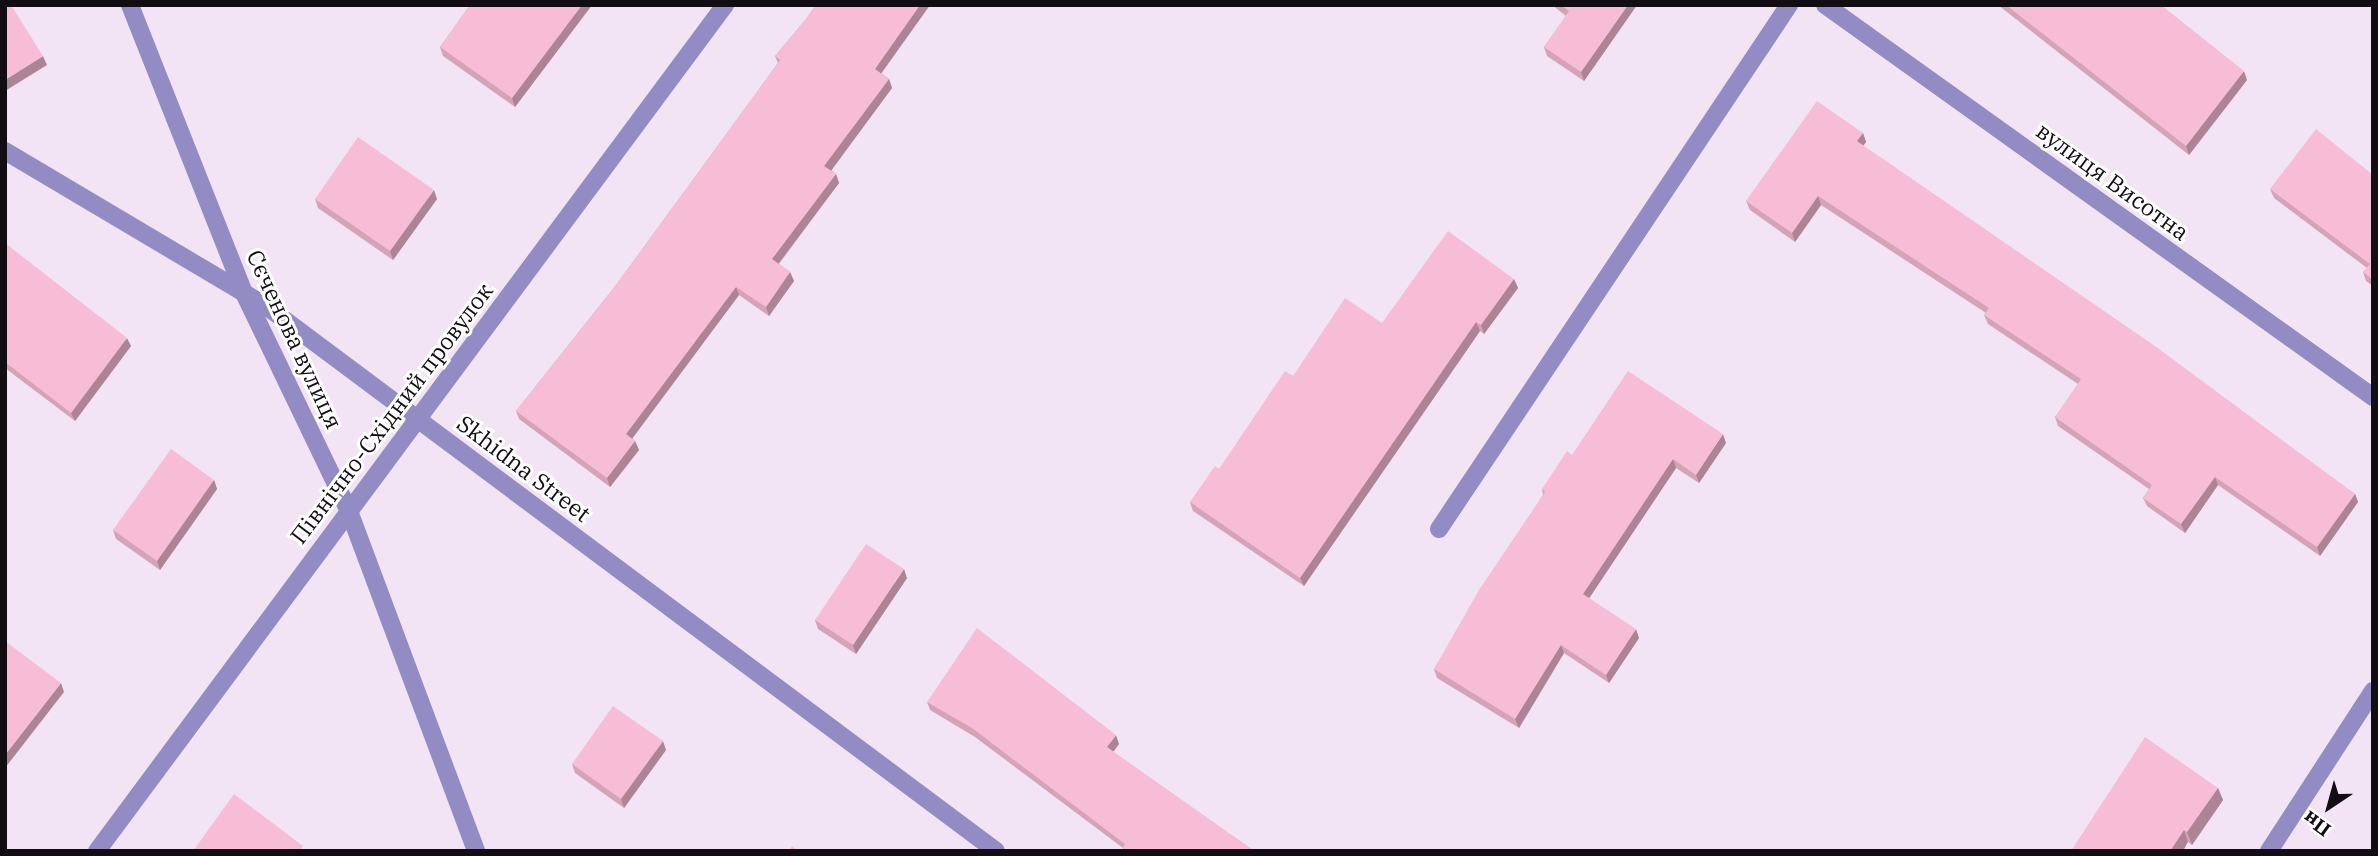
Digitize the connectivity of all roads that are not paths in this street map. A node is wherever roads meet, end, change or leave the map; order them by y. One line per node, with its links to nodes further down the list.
1 (130, 5): 6 (street, Сєченова вулиця)
2 (725, 5): 8 (street, Північно-Східний провулок)
3 (1789, 5): 10 (street)
4 (1825, 5): 7 (street, вулиця Висотна)
5 (5, 151): 6 (street, Skhidna Street)
6 (243, 292): 8 (street, Skhidna Street); 9 (street, Сєченова вулиця)
7 (2373, 397)
8 (417, 419): 9 (street, Північно-Східний провулок); 14 (street, Skhidna Street)
9 (349, 511): 12 (street, Північно-Східний провулок); 13 (street, Сєченова вулиця)
10 (1439, 529)
11 (2373, 691): 15 (street)
12 (97, 851)
13 (476, 851)
14 (996, 851)
15 (2269, 851)

